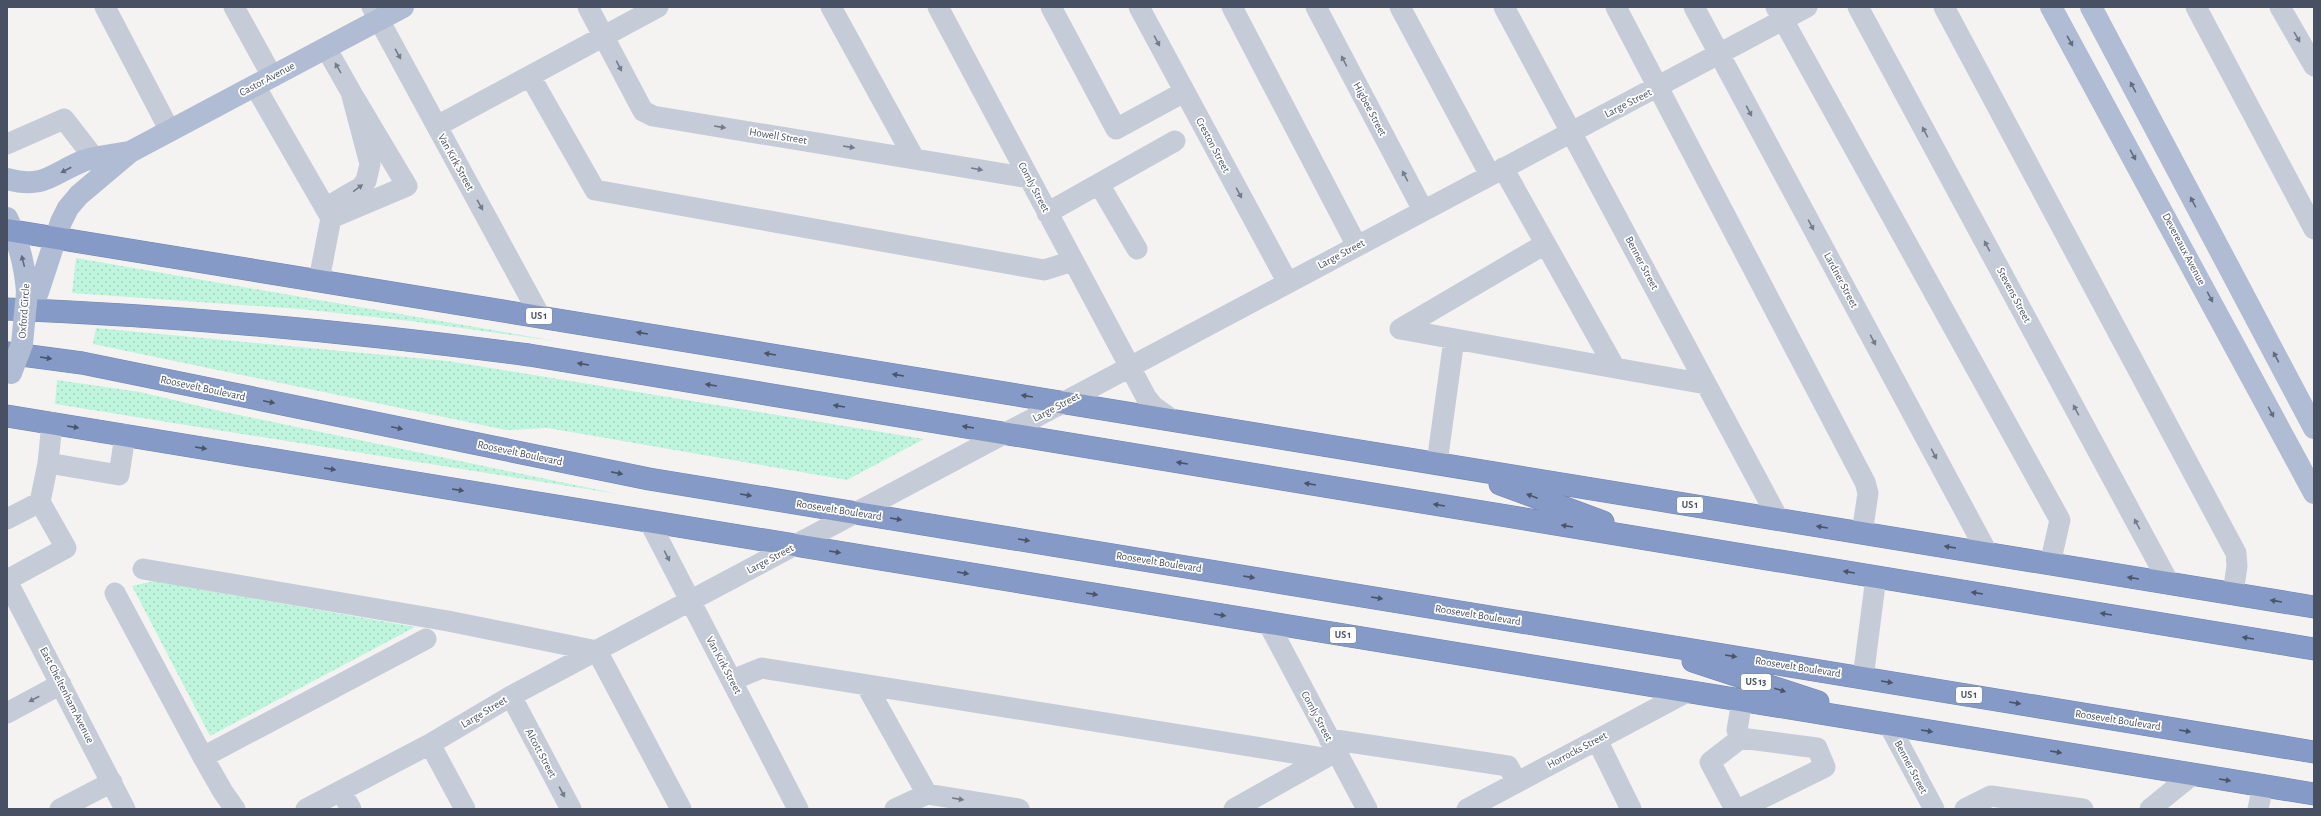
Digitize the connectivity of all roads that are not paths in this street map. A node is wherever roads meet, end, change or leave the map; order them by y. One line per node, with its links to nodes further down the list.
1 (104, 7): 35 (street)
2 (234, 7): 30 (street)
3 (403, 7): 23 (main road, Castor Avenue)
4 (588, 7): 25 (street, Howell Street)
5 (658, 7): 25 (street)
6 (831, 7): 40 (street)
7 (938, 7): 43 (street, Comly Street)
8 (1051, 7): 33 (street)
9 (1139, 7): 33 (street, Creston Street, one-way to 33)
10 (1232, 7): 54 (street)
11 (1316, 7): 46 (street, Higbee Street, one-way to 11)
12 (1504, 7): 36 (street, Benner Street)
13 (1616, 7): 31 (street)
14 (1694, 7): 27 (street, Lardner Street)
15 (1807, 7): 24 (street, Large Street)
16 (1858, 7): 90 (street, Stevens Street, one-way to 16)
17 (1944, 7): 93 (street)
18 (2051, 7): 56 (main road, Devereaux Avenue, one-way to 56)
19 (2091, 7): 51 (main road, one-way to 19)
20 (2196, 7): 50 (street)
21 (2280, 7): 28 (street, one-way to 28)
22 (1403, 8): 42 (street)
23 (376, 13): 26 (main road, Castor Avenue); 34 (street, Van Kirk Street, one-way to 34)
24 (1779, 13): 27 (street, Large Street); 87 (street)
25 (604, 36): 29 (street); 40 (street, Howell Street, one-way to 40)
26 (326, 48): 30 (main road, Castor Avenue); 32 (street, one-way to 26)
27 (1719, 55): 31 (street, Large Street); 86 (street, Lardner Street, one-way to 86)
28 (2314, 66)
29 (530, 76): 34 (street); 57 (street)
30 (263, 81): 35 (main road, Castor Avenue); 47 (street)
31 (1659, 87): 36 (street, Large Street); 83 (street)
32 (352, 92): 47 (street, one-way to 32); 47 (street)
33 (1184, 92): 59 (street, Creston Street, one-way to 59)
34 (437, 126): 62 (street, Van Kirk Street, one-way to 62)
35 (170, 131): 39 (main road, Castor Avenue)
36 (1572, 131): 42 (street, Large Street); 67 (street, Benner Street)
37 (1175, 141): 45 (street)
38 (7, 144): 41 (street)
39 (130, 152): 41 (main road, Castor Avenue); 52 (main road, Castor Avenue)
40 (914, 158): 43 (street, Howell Street, one-way to 43)
41 (95, 159): 44 (main road, Castor Avenue, one-way to 44)
42 (1496, 171): 46 (street, Large Street); 53 (street)
43 (1029, 178): 48 (street, Comly Street)
44 (7, 179)
45 (1099, 184): 48 (street); 55 (street)
46 (1423, 210): 54 (street, Large Street)
47 (328, 213): 58 (street)
48 (1048, 213): 57 (street, Comly Street)
49 (9, 226): 52 (highway, US 1); 60 (main road, Oxford Circle, one-way to 49)
50 (2314, 229)
51 (2212, 236): 56 (main road); 72 (main road, one-way to 51)
52 (55, 237): 58 (highway, US 1); 60 (main road, Castor Avenue)
53 (1545, 244): 63 (street); 65 (street)
54 (1357, 246): 59 (street, Large Street)
55 (1137, 249)
56 (2185, 250): 77 (main road, Devereaux Avenue, one-way to 77)
57 (1074, 261): 64 (street, Comly Street)
58 (319, 280): 62 (highway, US 1)
59 (1288, 283): 64 (street, Large Street)
60 (33, 292): 66 (main road, Oxford Circle, bridge)
61 (7, 309): 73 (highway, one-way to 61)
62 (540, 316): 68 (highway, US 1, one-way to 62)
63 (1454, 339): 65 (street); 76 (street)
64 (1130, 367): 68 (street, Large Street); 70 (street, Comly Street)
65 (1615, 368): 67 (street)
66 (8, 369): 79 (highway, Roosevelt Boulevard / US 1, one-way to 79)
67 (1706, 384): 81 (street, Benner Street)
68 (1065, 402): 70 (highway, US 1); 73 (street, Large Street)
69 (7, 416): 71 (highway, US 1)
70 (1172, 420): 76 (highway, US 1)
71 (52, 423): 74 (highway, US 1, one-way to 74); 75 (street)
72 (2314, 428)
73 (1006, 434): 79 (street, Large Street); 84 (highway, one-way to 73)
74 (125, 435): 75 (street); 82 (highway, US 1, one-way to 82)
75 (48, 463): 78 (street)
76 (1446, 465): 81 (highway, US 1); 84 (highway, one-way to 76)
77 (2314, 492)
78 (40, 502): 80 (street); 91 (street)
79 (857, 513): 85 (street, Large Street); 98 (highway, Roosevelt Boulevard / US 1, one-way to 98)
80 (7, 519)
81 (1779, 520): 83 (highway, US 1, one-way to 81)
82 (649, 521): 85 (highway, US 1); 94 (street, Van Kirk Street, one-way to 94)
83 (1862, 533): 86 (highway, US 1, one-way to 83)
84 (1647, 539): 89 (highway, one-way to 84)
85 (796, 545): 94 (street, Large Street); 96 (highway, US 1, one-way to 96)
86 (1988, 554): 87 (highway, US 1)
87 (2050, 564): 90 (highway, US 1, one-way to 87)
88 (143, 570): 100 (street)
89 (1876, 577): 99 (highway, one-way to 89); 101 (street)
90 (2169, 583): 93 (highway, US 1)
91 (9, 589): 103 (street, East Cheltenham Avenue)
92 (115, 592): 115 (street)
93 (2233, 594): 95 (highway, US 1, one-way to 93)
94 (690, 601): 100 (street, Large Street); 102 (street, Van Kirk Street)
95 (2314, 607)
96 (1268, 623): 105 (highway, US 1); 113 (street, Comly Street)
97 (426, 639): 115 (street)
98 (1623, 639): 101 (highway, Roosevelt Boulevard / US 1, one-way to 101); 109 (highway, US 13, one-way to 109)
99 (2314, 649)
100 (597, 651): 106 (street, Large Street); 130 (street)
101 (1863, 678): 114 (highway, Roosevelt Boulevard / US 1, one-way to 114)
102 (732, 680): 104 (street); 131 (street, Van Kirk Street)
103 (61, 684): 108 (street, one-way to 108); 117 (street, East Cheltenham Avenue)
104 (866, 685): 113 (street); 122 (street)
105 (1687, 692): 107 (highway, US 1); 111 (street, Horrocks Street)
106 (511, 696): 112 (street, Large Street); 129 (street, Alcott Street, one-way to 129)
107 (1742, 701): 109 (highway, US 1); 110 (street)
108 (7, 713)
109 (1889, 725): 116 (highway, US 1, one-way to 116); 140 (street, Benner Street)
110 (1740, 738): 138 (street); 139 (street)
111 (1597, 740): 118 (street, Horrocks Street); 137 (street)
112 (430, 744): 121 (street, Large Street); 128 (street)
113 (1330, 750): 118 (street); 134 (street); 135 (street, Comly Street)
114 (2314, 752)
115 (203, 757): 126 (street)
116 (2192, 775): 119 (highway, US 1, one-way to 119); 143 (street)
117 (112, 782): 124 (street); 125 (street, East Cheltenham Avenue)
118 (1518, 782): 136 (street, Horrocks Street)
119 (2263, 786): 120 (highway, US 1); 144 (street)
120 (2314, 794)
121 (346, 800): 127 (street, Large Street)
122 (923, 800): 132 (street); 133 (street, one-way to 133)
123 (2034, 806): 141 (street); 142 (street)
124 (60, 809)
125 (125, 809)
126 (235, 809)
127 (306, 809)
128 (465, 809)
129 (571, 809)
130 (681, 809)
131 (798, 809)
132 (895, 809)
133 (1019, 809)
134 (1234, 809)
135 (1367, 809)
136 (1467, 809)
137 (1631, 809)
138 (1735, 809)
139 (1740, 809)
140 (1934, 809)
141 (1965, 809)
142 (2083, 809)
143 (2150, 809)
144 (2258, 809)

